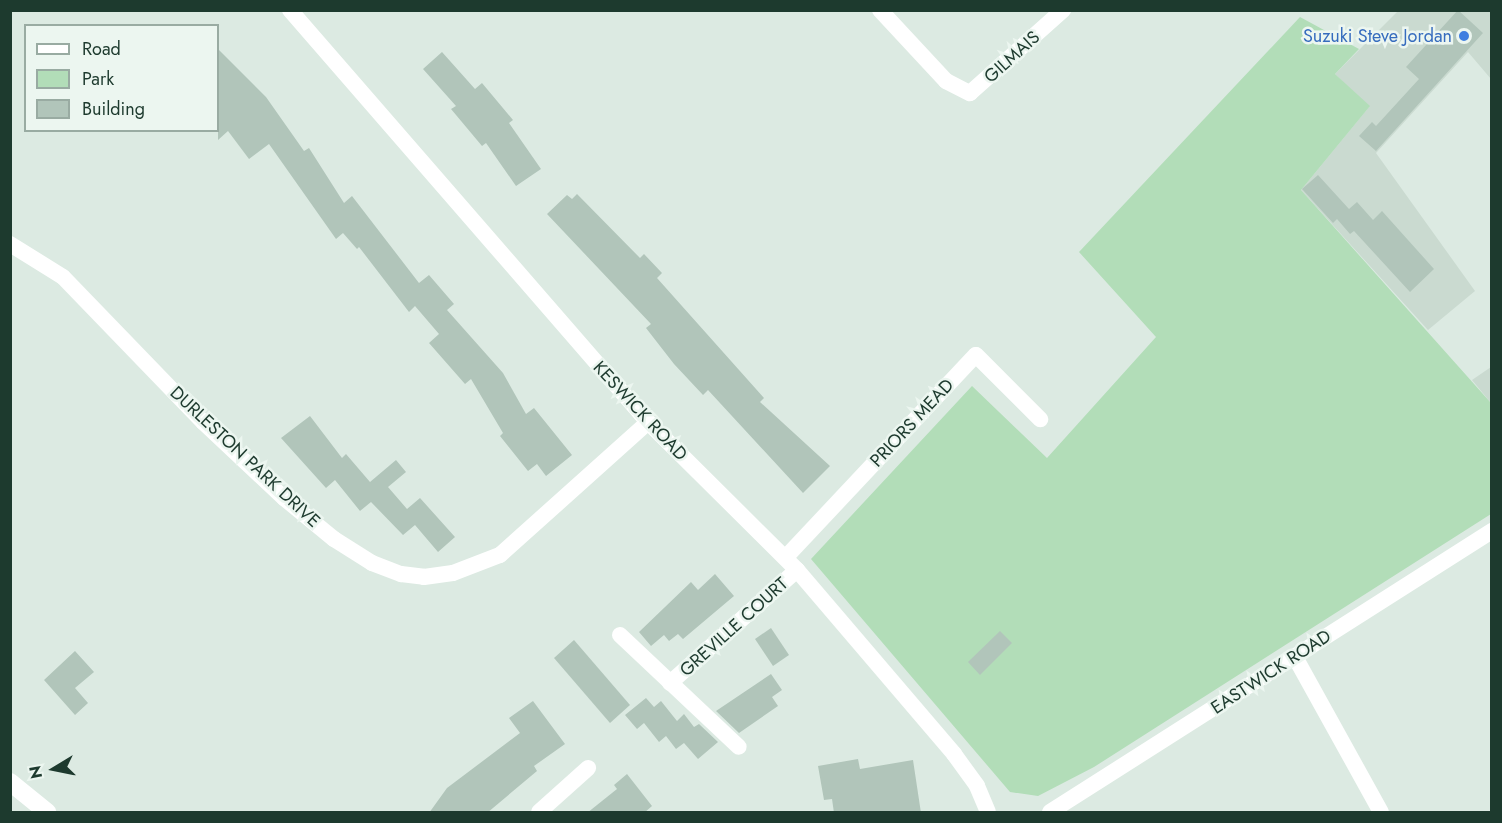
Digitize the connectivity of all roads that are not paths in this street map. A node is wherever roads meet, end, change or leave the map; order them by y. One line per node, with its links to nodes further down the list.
1 (290, 10): 6 (street, KESWICK ROAD)
2 (880, 10): 3 (street, GILMAIS)
3 (1063, 10)
4 (10, 244): 6 (street, DURLESTON PARK DRIVE)
5 (1040, 419): 8 (street, PRIORS MEAD)
6 (648, 422): 8 (street, KESWICK ROAD)
7 (1491, 531): 11 (street, EASTWICK ROAD)
8 (786, 556): 9 (street, KESWICK ROAD)
9 (797, 570): 12 (street, GREVILLE COURT); 18 (street, KESWICK ROAD)
10 (620, 635): 12 (street, GREVILLE COURT)
11 (1295, 657): 19 (street, EASTWICK ROAD); 20 (street)
12 (670, 683): 13 (street, GREVILLE COURT)
13 (739, 747)
14 (588, 768): 17 (street)
15 (10, 782): 16 (street)
16 (47, 813)
17 (539, 813)
18 (988, 813)
19 (1050, 813)
20 (1381, 813)

